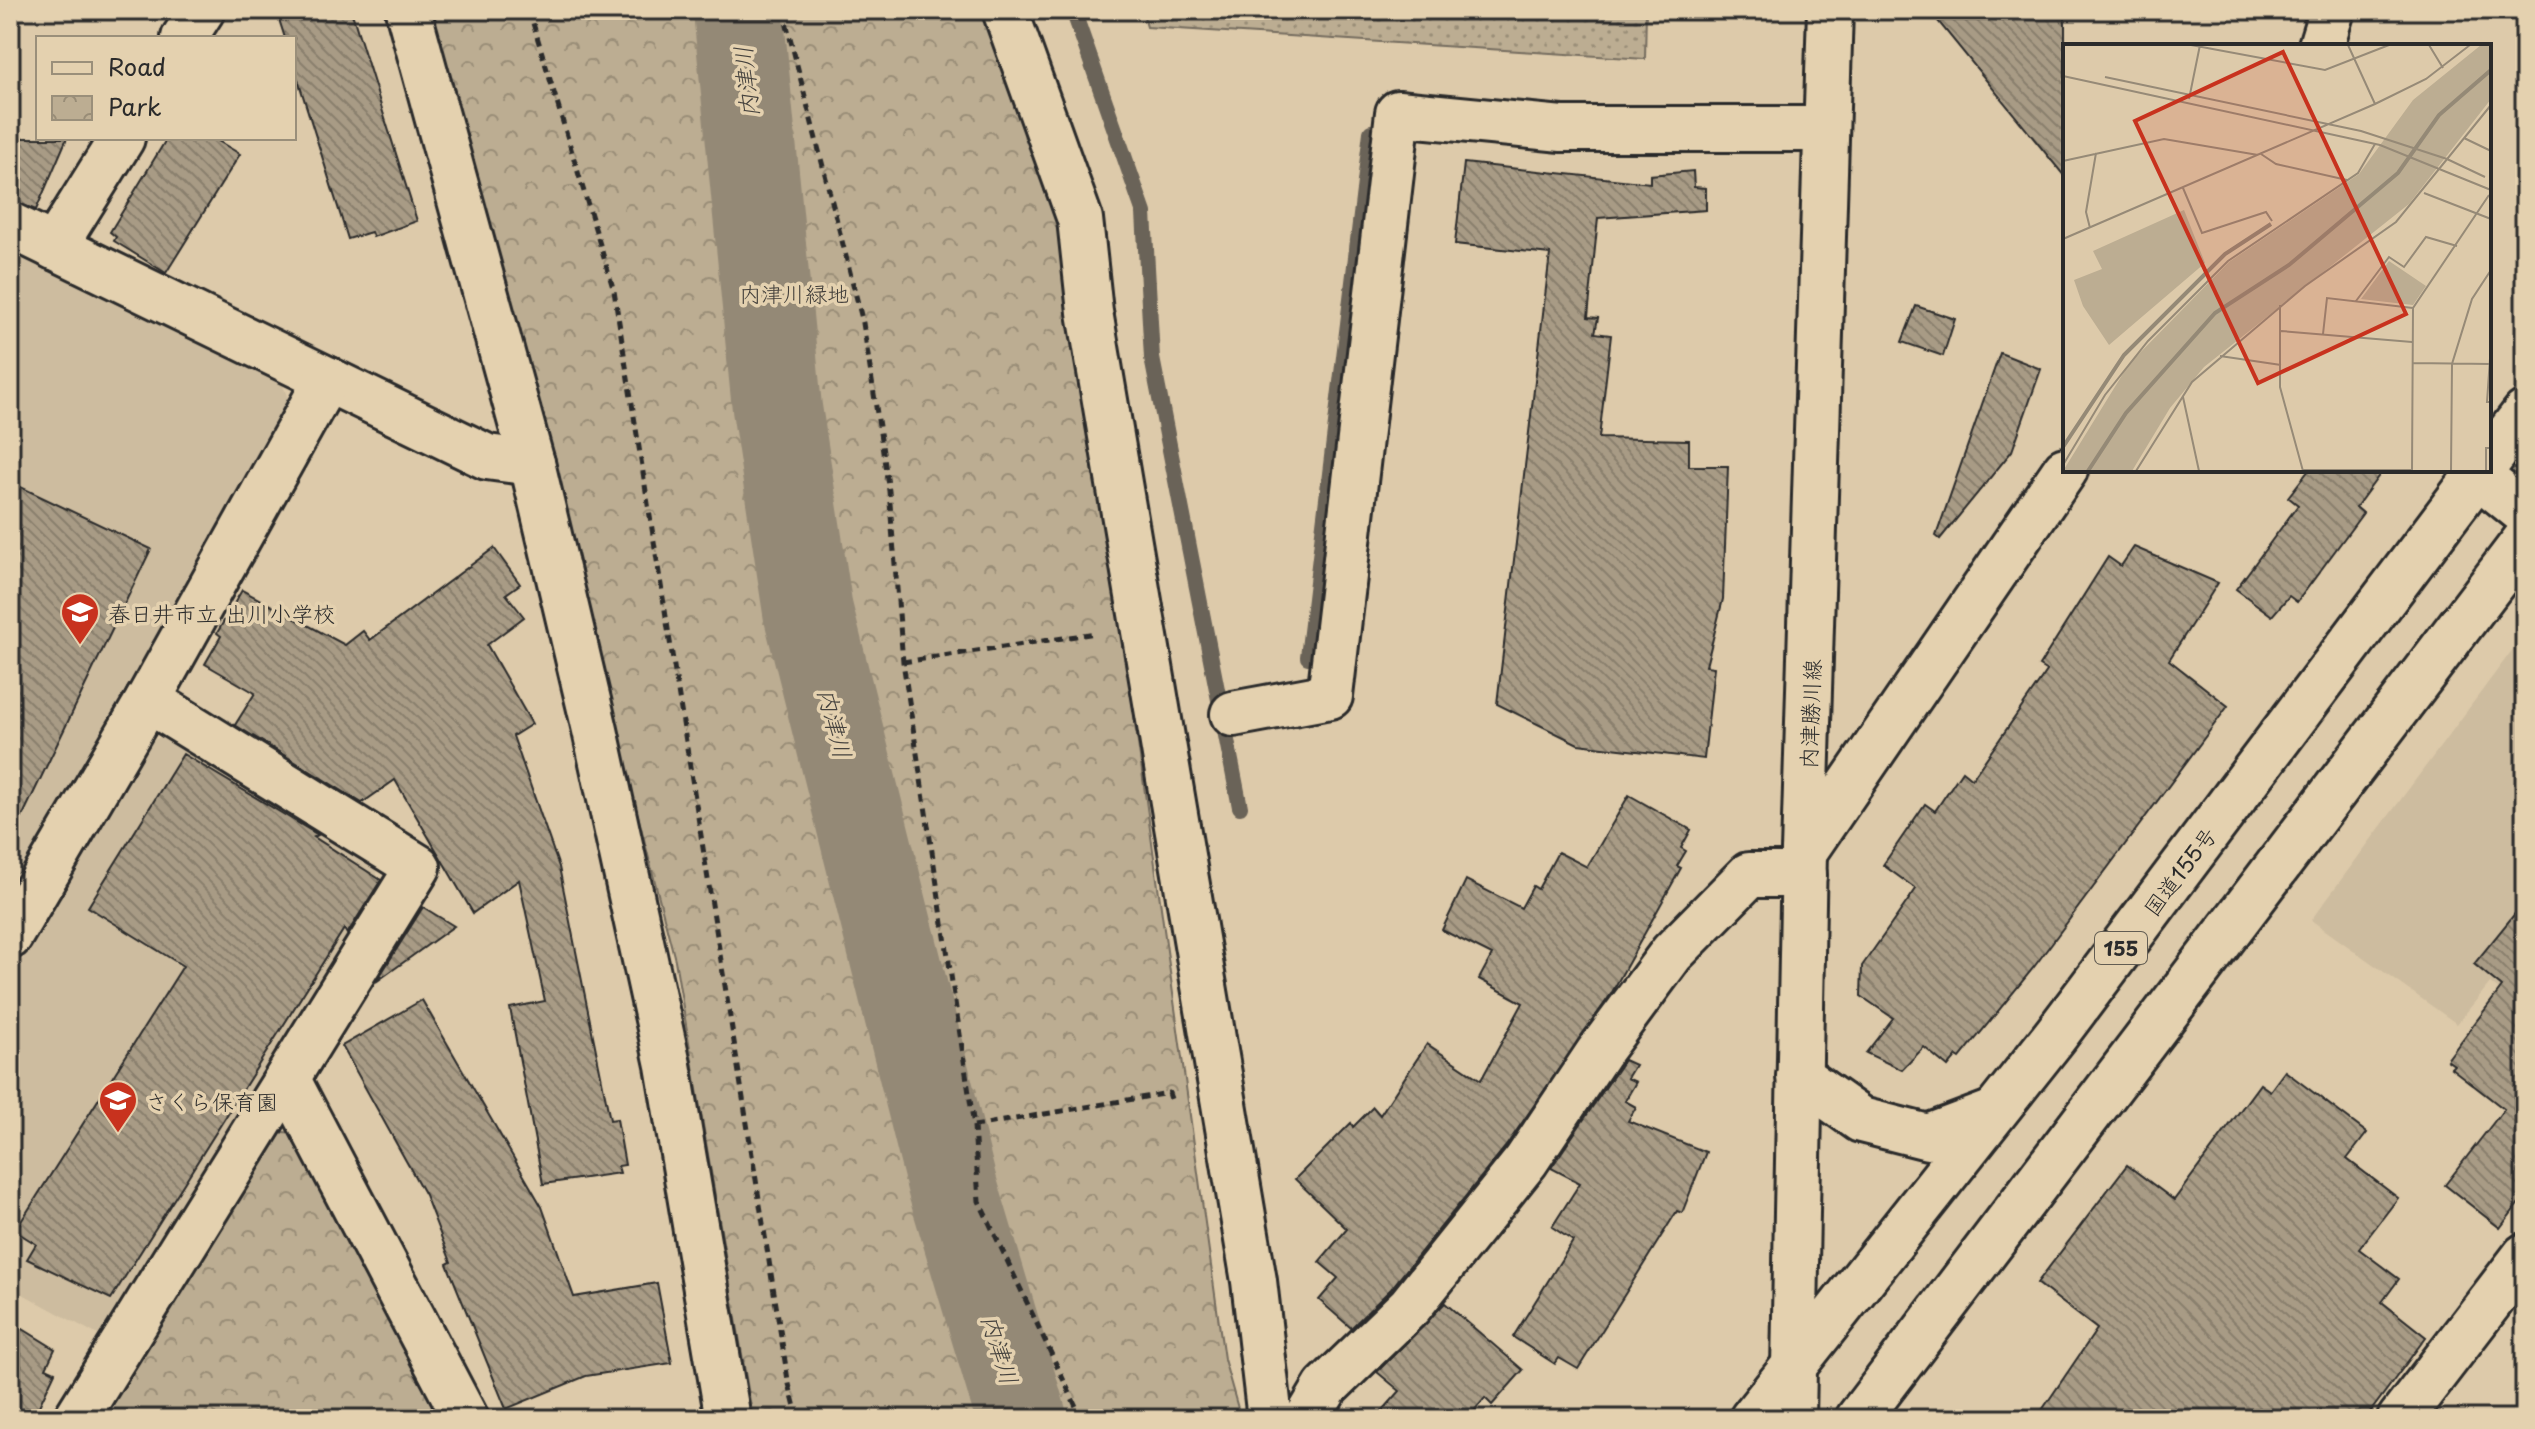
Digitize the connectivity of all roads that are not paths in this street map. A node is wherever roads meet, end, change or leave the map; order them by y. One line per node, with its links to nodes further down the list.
1 (202, 10): 6 (main road)
2 (408, 10): 15 (main road)
3 (1005, 10): 33 (main road)
4 (1830, 10): 8 (main road, 内津勝川線)
5 (2332, 10): 7 (main road)
6 (185, 36)
7 (2322, 44)
8 (1826, 129): 22 (main road); 23 (main road, 内津勝川線)
9 (121, 140): 11 (main road)
10 (10, 225): 11 (main road)
11 (54, 247): 12 (main road)
12 (327, 379): 15 (main road); 21 (main road)
13 (2525, 413): 14 (main road, 国道155号 / 155)
14 (2491, 458)
15 (532, 463): 32 (main road)
16 (2064, 472): 23 (main road)
17 (2480, 472): 27 (main road, 国道155号 / 155)
18 (2487, 472): 19 (main road)
19 (2525, 513)
20 (2525, 540): 37 (main road)
21 (148, 700): 24 (main road); 26 (main road)
22 (1233, 714)
23 (1804, 863): 25 (main road, 内津勝川線); 34 (main road)
24 (10, 936)
25 (1799, 1076): 27 (main road); 29 (main road, 内津勝川線)
26 (288, 1080): 30 (main road); 31 (main road)
27 (1994, 1112): 29 (main road, 国道155号 / 155)
28 (2525, 1256): 38 (main road)
29 (1794, 1362): 35 (main road, 国道155号 / 155); 36 (main road, 内津勝川線)
30 (76, 1419)
31 (466, 1419)
32 (728, 1419)
33 (1270, 1419)
34 (1307, 1419)
35 (1752, 1419)
36 (1793, 1419)
37 (1858, 1419)
38 (2400, 1419)

